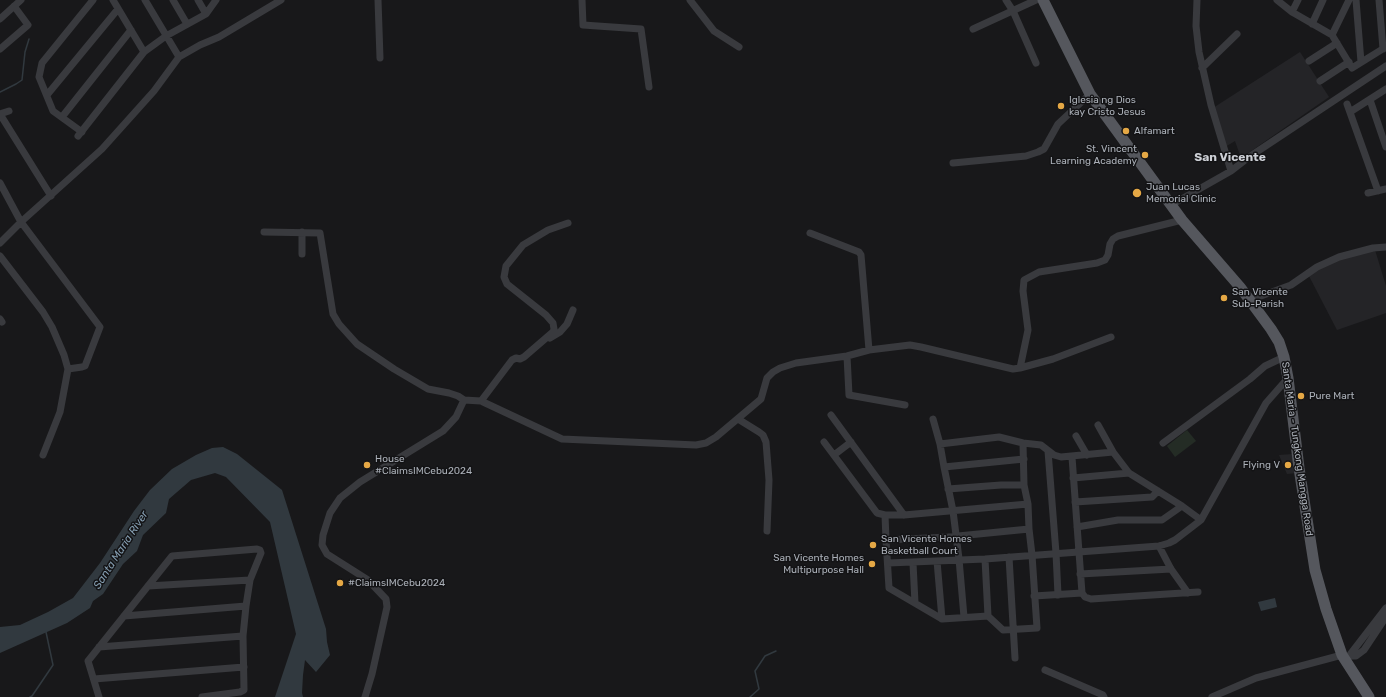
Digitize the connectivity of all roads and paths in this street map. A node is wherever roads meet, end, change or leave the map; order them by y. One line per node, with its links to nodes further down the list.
1 (21, 0): 22 (street)
2 (93, 0): 52 (street)
3 (113, 0): 23 (street)
4 (144, 0): 34 (street)
5 (173, 0): 28 (street)
6 (198, 0): 26 (street)
7 (216, 0): 26 (street)
8 (281, 0): 40 (street)
9 (378, 0): 41 (street)
10 (582, 0): 49 (street)
11 (690, 0): 36 (street)
12 (1006, 0): 24 (street)
13 (1036, 0): 24 (street)
14 (1043, 0): 51 (main road, Santa Maria - Tungkong Mangga Road)
15 (1197, 0): 47 (street)
16 (1276, 0): 25 (street)
17 (1298, 0): 25 (street)
18 (1323, 0): 29 (street)
19 (1349, 0): 33 (street)
20 (1356, 0): 44 (street)
21 (1379, 0): 37 (street)
22 (14, 6): 27 (street); 38 (street)
23 (118, 9): 31 (street); 52 (street)
24 (1013, 11): 30 (street); 45 (street)
25 (1292, 12): 29 (street)
26 (206, 14): 28 (street)
27 (0, 19)
28 (187, 24): 34 (street)
29 (1312, 24): 33 (street)
30 (973, 29)
31 (131, 30): 39 (street); 58 (street)
32 (1237, 34): 47 (street)
33 (1332, 35): 35 (street)
34 (166, 36): 39 (street); 40 (street)
35 (1337, 43): 42 (street); 43 (street)
36 (739, 47)
37 (1384, 48): 44 (street)
38 (0, 49)
39 (144, 52): 58 (street)
40 (179, 57): 66 (street)
41 (380, 58)
42 (1309, 61)
43 (1349, 62): 44 (street); 48 (street)
44 (1361, 62)
45 (1036, 63)
46 (1386, 66): 61 (street)
47 (1202, 68): 61 (street)
48 (1320, 81)
49 (650, 87)
50 (1386, 89): 53 (street)
51 (1090, 94): 60 (street); 67 (main road, Santa Maria - Tungkong Mangga Road)
52 (47, 96): 58 (street)
53 (1370, 100): 56 (street); 59 (street)
54 (1347, 104): 56 (street)
55 (9, 111): 57 (street)
56 (1350, 112): 64 (street)
57 (0, 114): 66 (street)
58 (62, 117)
59 (1386, 147)
60 (953, 163)
61 (1231, 171): 67 (street)
62 (0, 183): 69 (street)
63 (1386, 189): 64 (street)
64 (1378, 191): 65 (street)
65 (1368, 193)
66 (51, 196): 69 (street)
67 (1171, 205): 68 (main road, Santa Maria - Tungkong Mangga Road)
68 (1182, 220): 78 (main road, Santa Maria - Tungkong Mangga Road); 85 (street)
69 (21, 222): 74 (street); 86 (street)
70 (568, 223): 81 (street)
71 (264, 232): 72 (street)
72 (302, 232): 76 (street); 88 (street)
73 (810, 233): 82 (street)
74 (0, 243)
75 (1386, 247): 78 (street)
76 (302, 254)
77 (0, 256): 86 (street)
78 (1250, 300): 84 (main road, Santa Maria - Tungkong Mangga Road)
79 (573, 310): 81 (street)
80 (1111, 337): 85 (street)
81 (546, 338): 89 (street)
82 (869, 350): 83 (street); 85 (street)
83 (847, 356): 90 (street); 93 (street)
84 (1284, 357): 87 (main road, Santa Maria - Tungkong Mangga Road); 99 (street)
85 (1020, 368)
86 (68, 369): 103 (street)
87 (1288, 378): 120 (street); 156 (main road, Santa Maria - Tungkong Mangga Road)
88 (464, 400): 89 (street); 164 (street)
89 (481, 401): 93 (street)
90 (905, 405)
91 (831, 415): 97 (street)
92 (933, 418): 100 (street)
93 (738, 419): 123 (street)
94 (1098, 425): 102 (street)
95 (1076, 436): 105 (street)
96 (824, 442): 104 (street)
97 (851, 442): 104 (street); 119 (street)
98 (1023, 443): 100 (street); 101 (street); 107 (street)
99 (1163, 443)
100 (940, 444): 108 (street)
101 (1048, 451): 106 (street); 128 (street)
102 (1113, 452): 105 (street); 109 (street)
103 (43, 455)
104 (834, 455): 118 (street)
105 (1087, 455): 106 (street)
106 (1072, 456): 110 (street)
107 (1024, 459): 108 (street); 111 (street)
108 (944, 467): 112 (street)
109 (1129, 474): 110 (street); 113 (street)
110 (1073, 478): 114 (street)
111 (1024, 485): 112 (street); 115 (street)
112 (948, 488): 117 (street)
113 (1158, 491): 114 (street); 116 (street)
114 (1075, 502): 121 (street)
115 (1028, 504): 117 (street); 122 (street)
116 (1182, 506): 120 (street); 121 (street)
117 (953, 510): 119 (street); 124 (street)
118 (885, 515): 119 (street); 125 (street)
119 (904, 515)
120 (1201, 520): 126 (street)
121 (1077, 527): 127 (street)
122 (1029, 529): 124 (street); 129 (street)
123 (767, 530)
124 (956, 535): 125 (street); 132 (street)
125 (886, 540): 135 (street)
126 (1159, 546): 127 (street); 136 (street)
127 (1079, 551): 128 (street); 137 (street)
128 (1056, 552): 129 (street); 143 (street)
129 (1032, 555): 130 (street); 144 (street)
130 (1008, 556): 131 (street); 153 (street)
131 (985, 558): 132 (street); 149 (street)
132 (959, 560): 133 (street); 150 (street)
133 (937, 561): 134 (street); 151 (street)
134 (913, 563): 135 (street); 145 (street)
135 (888, 564): 145 (street)
136 (1171, 569): 137 (street); 142 (street)
137 (1080, 574): 141 (street)
138 (250, 580): 139 (street); 139 (street); 146 (street)
139 (148, 586): 148 (street)
140 (1198, 592): 142 (street)
141 (1082, 593): 142 (street); 143 (street)
142 (1188, 593)
143 (1058, 595): 144 (street)
144 (1034, 596): 153 (street)
145 (915, 603): 151 (street)
146 (246, 606): 148 (street); 154 (street)
147 (1386, 608): 156 (street)
148 (124, 616): 155 (street)
149 (988, 616): 150 (street); 153 (street)
150 (964, 617): 151 (street)
151 (942, 618)
152 (1386, 618): 156 (street)
153 (1012, 629): 157 (street)
154 (243, 636): 155 (street); 158 (street)
155 (99, 647): 160 (street)
156 (1345, 657): 161 (street); 167 (main road, Santa Maria - Tungkong Mangga Road)
157 (1014, 658)
158 (244, 667): 160 (street); 163 (street)
159 (1045, 670): 165 (street)
160 (94, 679): 162 (street)
161 (1221, 696): 166 (street)
162 (99, 697)
163 (202, 697)
164 (365, 697)
165 (1104, 697)
166 (1212, 697)
167 (1369, 697)

